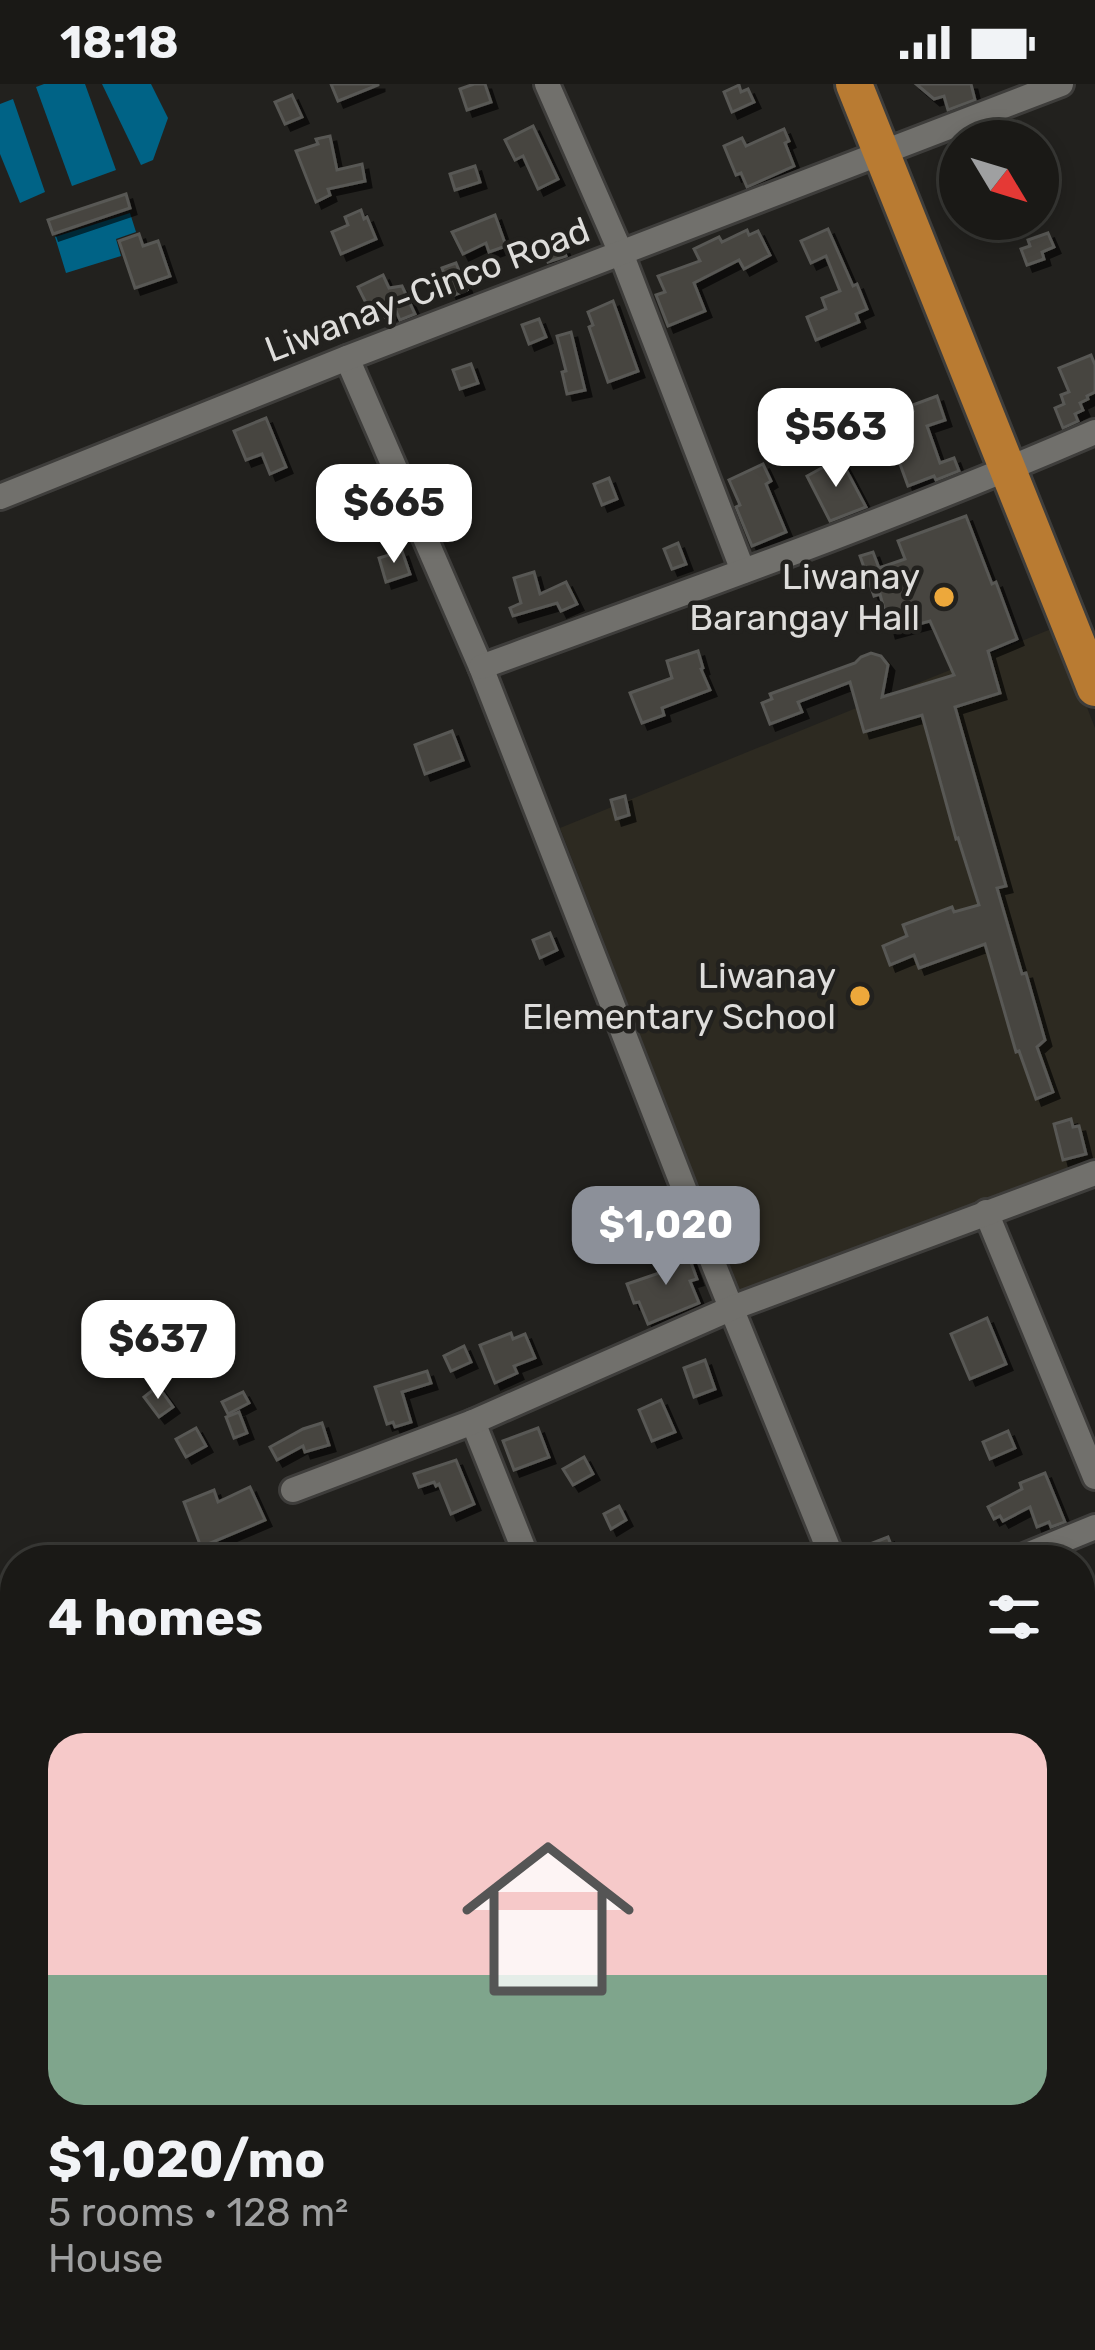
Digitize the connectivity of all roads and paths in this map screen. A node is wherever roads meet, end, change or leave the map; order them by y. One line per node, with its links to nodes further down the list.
1 (547, 84): 5 (street)
2 (854, 84): 4 (highway)
3 (1061, 84): 4 (street, Liwanay-Cinco Road)
4 (880, 152): 5 (street, Liwanay-Cinco Road); 8 (highway)
5 (620, 253): 6 (street, Liwanay-Cinco Road); 10 (street)
6 (347, 358): 9 (street, Liwanay-Cinco Road); 11 (street)
7 (1095, 432): 8 (street)
8 (1008, 470): 10 (street); 12 (highway)
9 (0, 496)
10 (743, 572): 11 (street)
11 (481, 667): 15 (street)
12 (1095, 688)
13 (1095, 1173): 14 (street)
14 (986, 1212): 15 (street); 17 (street)
15 (732, 1308): 16 (street); 21 (street)
16 (473, 1422): 18 (street); 20 (street)
17 (1095, 1477)
18 (293, 1490)
19 (1095, 1527): 22 (street)
20 (522, 1545)
21 (826, 1545)
22 (1051, 1545)

